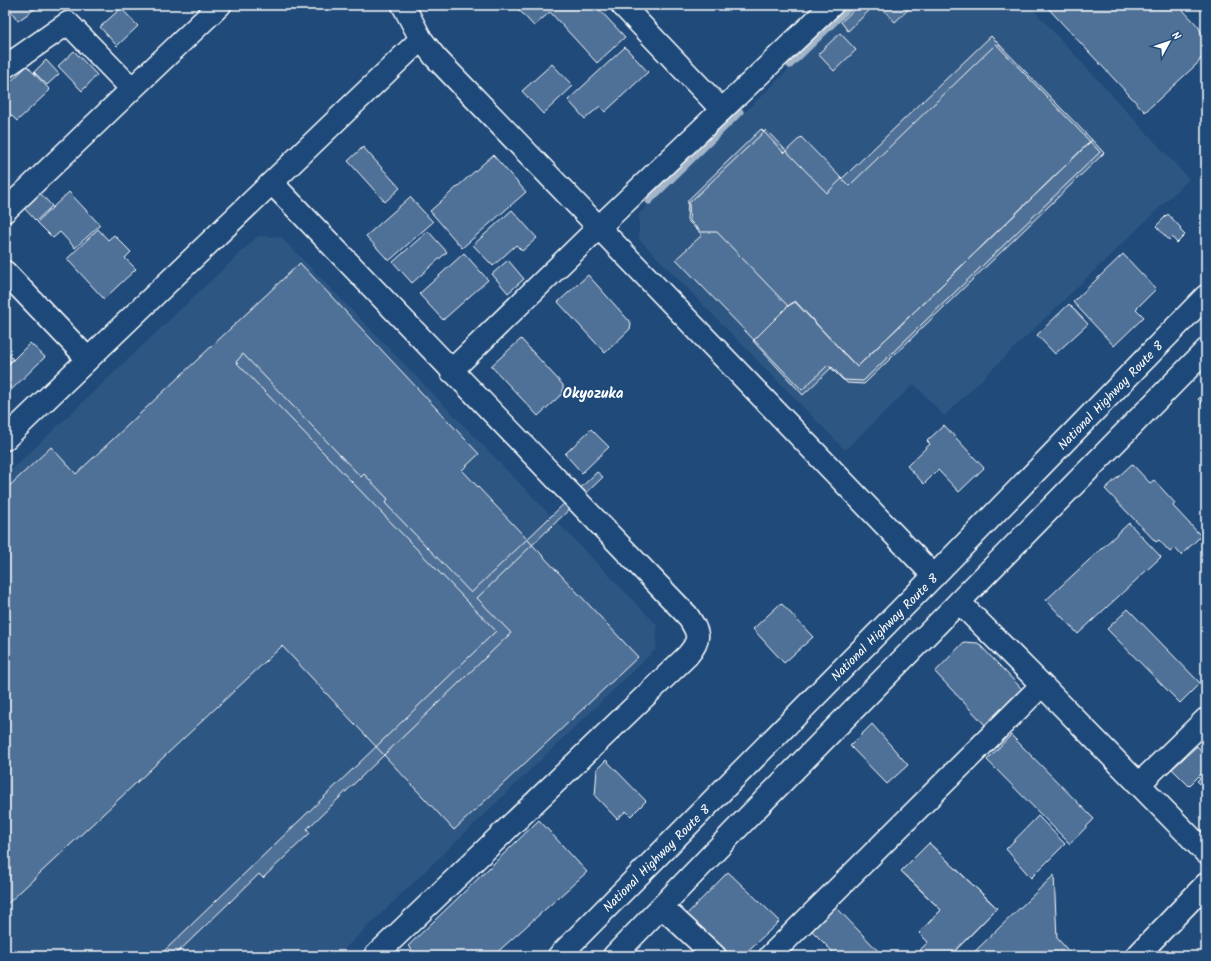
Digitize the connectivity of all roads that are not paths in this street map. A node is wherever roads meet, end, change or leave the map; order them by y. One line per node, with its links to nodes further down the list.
1 (220, 5): 7 (main road)
2 (403, 5): 5 (main road)
3 (622, 5): 8 (main road)
4 (832, 5): 8 (main road)
5 (421, 39): 9 (main road); 11 (main road)
6 (5, 67): 7 (main road)
7 (132, 89): 10 (main road)
8 (722, 110): 11 (main road)
9 (272, 183): 15 (main road); 16 (main road)
10 (5, 211)
11 (598, 228): 16 (main road); 18 (main road)
12 (5, 272): 15 (main road)
13 (1206, 296): 18 (main road, National Highway Route 8)
14 (1206, 350): 19 (main road)
15 (88, 359): 17 (main road)
16 (451, 371): 26 (main road)
17 (5, 439)
18 (934, 576): 27 (main road, National Highway Route 8)
19 (959, 602): 20 (main road); 25 (main road)
20 (1042, 685): 22 (main road); 30 (main road)
21 (1206, 719): 22 (main road)
22 (1138, 784): 23 (main road)
23 (1206, 853)
24 (1206, 884): 31 (main road)
25 (662, 907): 28 (main road); 29 (main road)
26 (375, 956)
27 (559, 956)
28 (614, 956)
29 (715, 956)
30 (770, 956)
31 (1138, 956)

